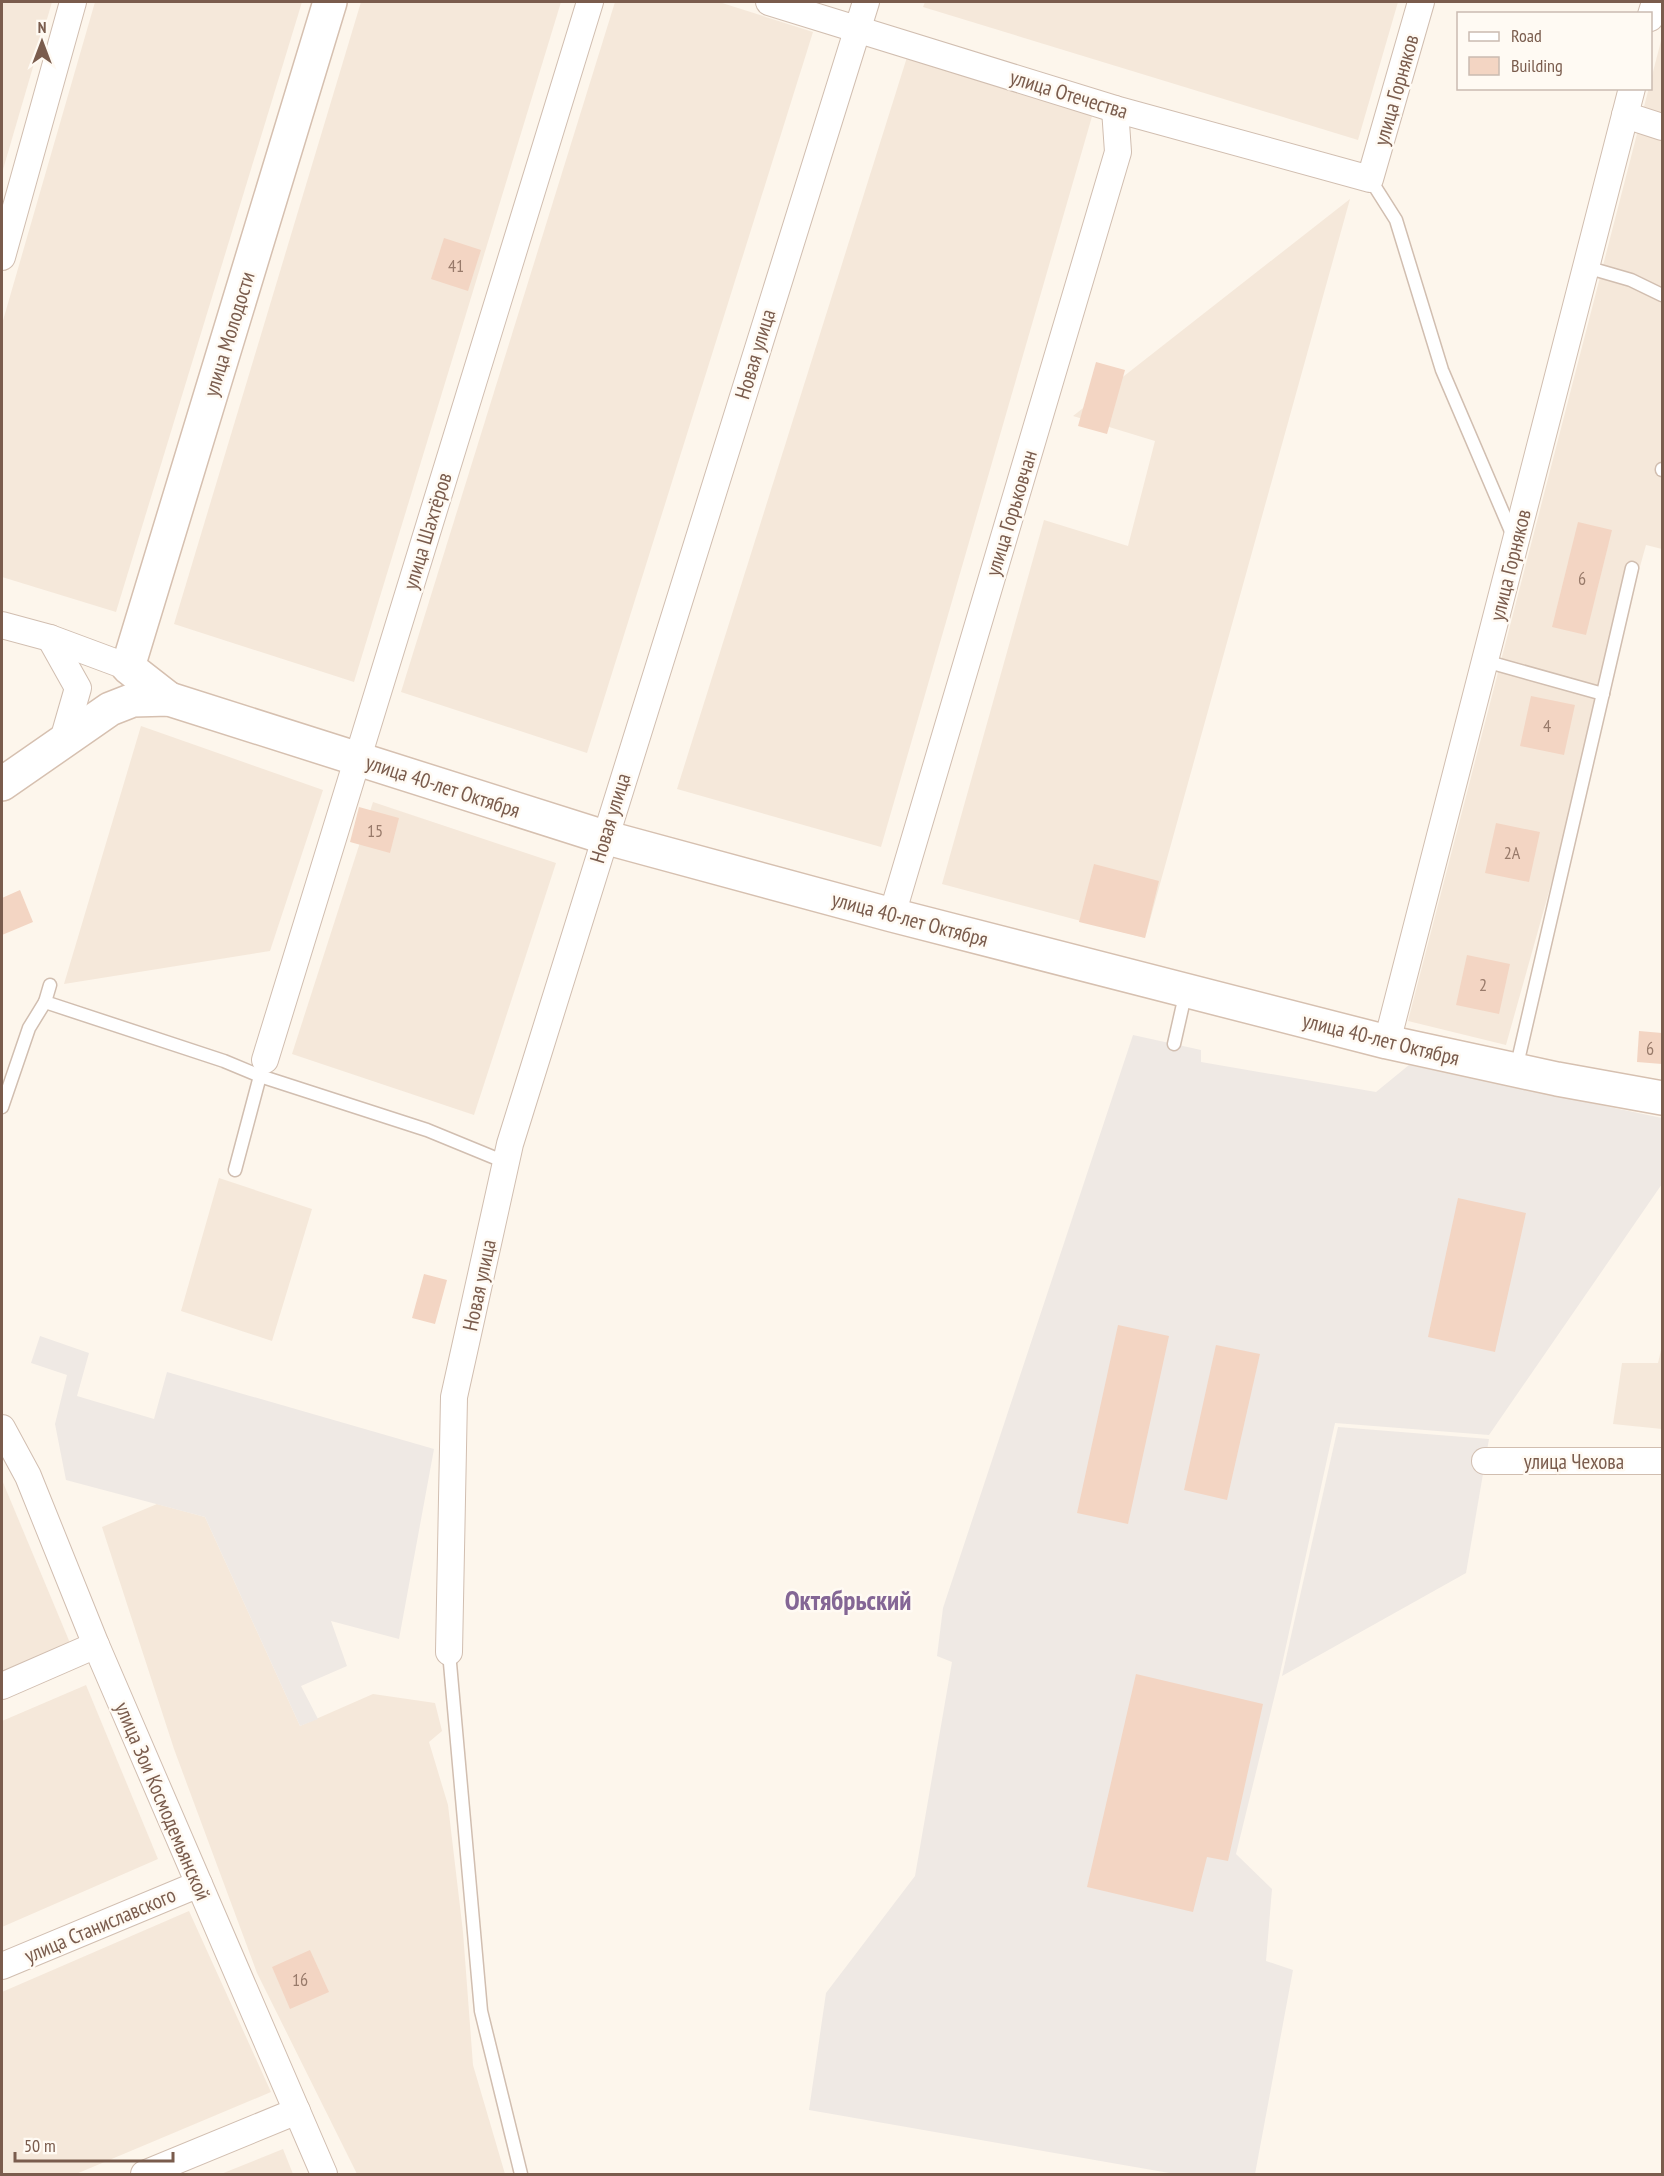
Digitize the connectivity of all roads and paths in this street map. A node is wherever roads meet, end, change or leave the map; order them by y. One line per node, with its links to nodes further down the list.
1 (73, 2): 13 (street)
2 (330, 2): 21 (street, улица Молодости)
3 (590, 2): 25 (street, улица Шахтёров)
4 (769, 2): 7 (street, улица Отечества)
5 (866, 2): 7 (street, Новая улица)
6 (1421, 2): 12 (street, улица Горняков)
7 (857, 29): 9 (street, улица Отечества); 27 (street, Новая улица)
8 (1631, 90): 10 (street, улица Горняков)
9 (1115, 109): 12 (street, улица Отечества); 28 (street, улица Горьковчан)
10 (1625, 115): 11 (street); 14 (street, улица Горняков)
11 (1662, 127)
12 (1371, 179): 16 (lane)
13 (2, 257)
14 (1586, 267): 15 (lane); 16 (street, улица Горняков)
15 (1662, 295)
16 (1515, 543): 20 (street, улица Горняков)
17 (1632, 568): 22 (lane)
18 (2, 625): 19 (street, улица 40-лет Октября)
19 (50, 638): 21 (street, улица 40-лет Октября); 24 (street)
20 (1485, 661): 22 (lane); 32 (street, улица Горняков)
21 (128, 666): 23 (street, улица 40-лет Октября)
22 (1603, 694): 35 (lane)
23 (169, 699): 24 (street, улица 40-лет Октября); 25 (street, улица 40-лет Октября)
24 (63, 740): 26 (street, улица 40-лет Октября)
25 (357, 758): 27 (street, улица 40-лет Октября); 34 (street, улица Шахтёров)
26 (2, 784)
27 (603, 837): 28 (street, улица 40-лет Октября); 38 (street, Новая улица)
28 (892, 915): 30 (street, улица 40-лет Октября)
29 (50, 985): 31 (lane)
30 (1187, 990): 32 (street, улица 40-лет Октября); 33 (lane)
31 (45, 1002): 34 (lane); 37 (lane)
32 (1387, 1042): 35 (street, улица 40-лет Октября)
33 (1174, 1044)
34 (262, 1068): 38 (lane); 39 (lane)
35 (1515, 1070): 36 (street, улица 40-лет Октября)
36 (1662, 1098)
37 (2, 1107)
38 (506, 1162): 44 (street, Новая улица)
39 (235, 1170)
40 (2, 1428): 43 (street, улица Зои Космодемьянской)
41 (1485, 1461): 42 (street, улица Чехова)
42 (1662, 1461)
43 (96, 1645): 45 (street); 46 (street, улица Зои Космодемьянской)
44 (449, 1652): 51 (lane)
45 (2, 1686)
46 (199, 1884): 47 (street, улица Станиславского); 48 (street, улица Зои Космодемьянской)
47 (2, 1966)
48 (297, 2111): 49 (street); 50 (street, улица Зои Космодемьянской)
49 (144, 2175)
50 (324, 2175)
51 (521, 2175)

